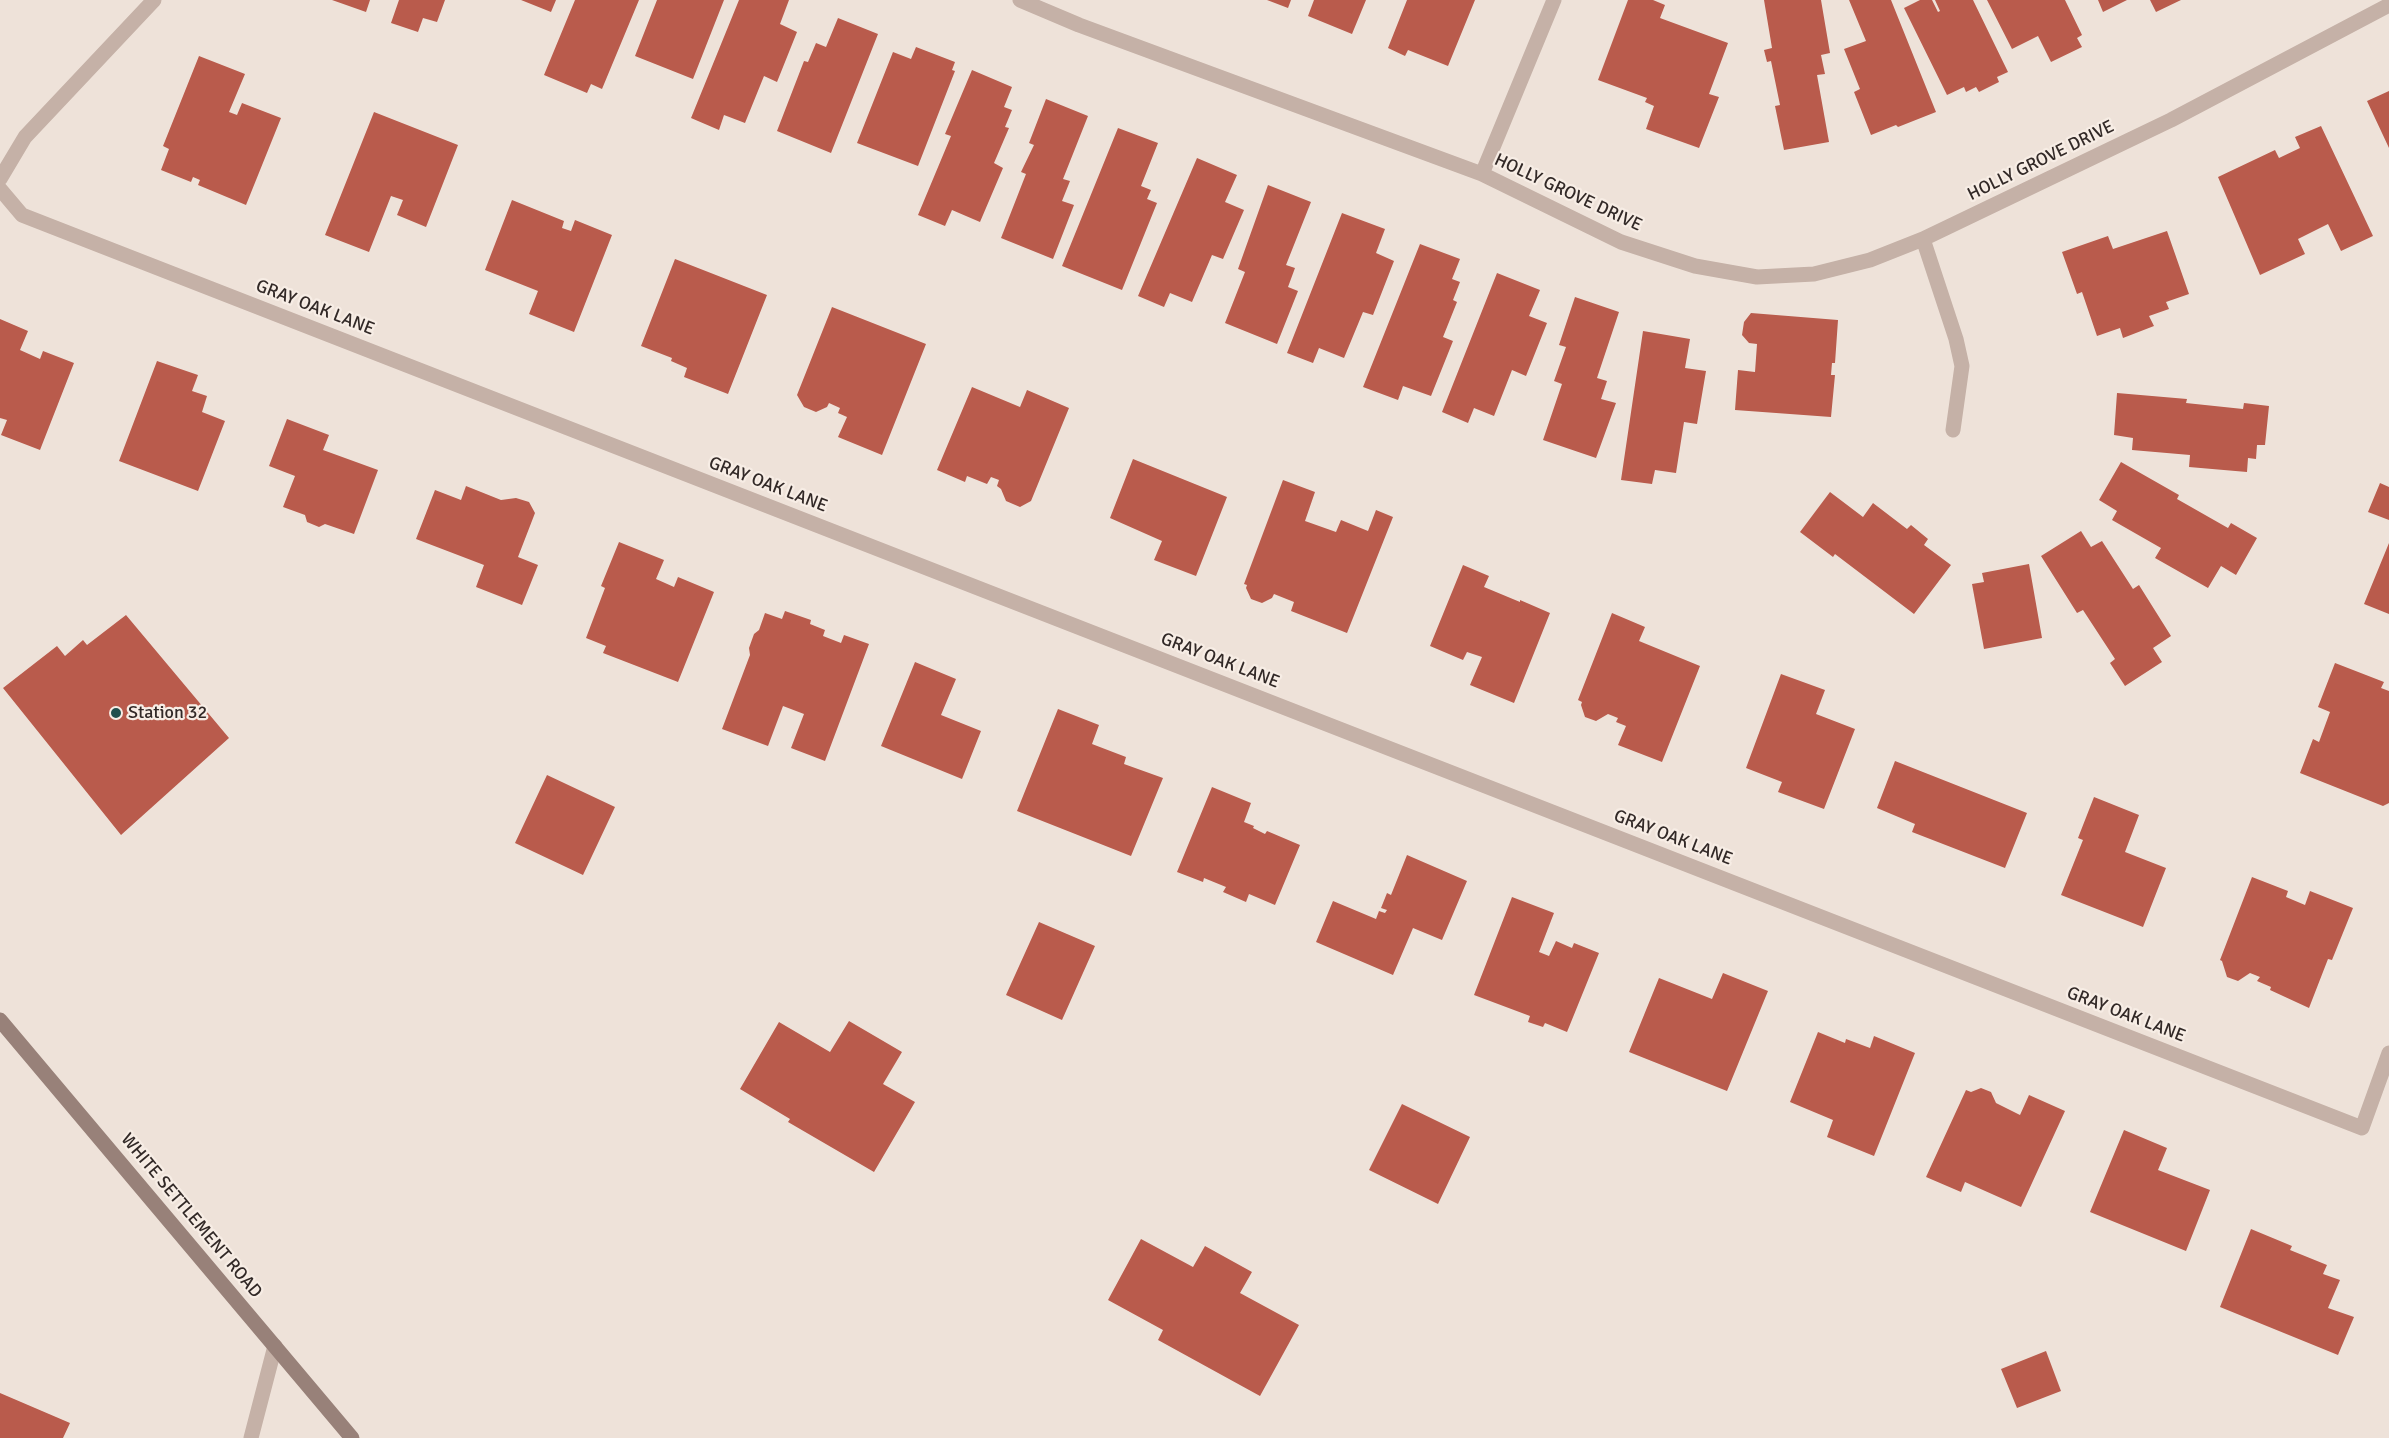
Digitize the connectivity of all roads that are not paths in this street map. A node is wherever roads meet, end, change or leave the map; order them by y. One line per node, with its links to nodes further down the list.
1 (154, 0): 6 (street)
2 (1020, 0): 5 (street, HOLLY GROVE DRIVE)
3 (1554, 0): 5 (street)
4 (2389, 5): 8 (street, HOLLY GROVE DRIVE)
5 (1482, 174): 8 (street, HOLLY GROVE DRIVE)
6 (0, 179)
7 (0, 189): 11 (street, GRAY OAK LANE)
8 (1923, 239): 9 (street)
9 (1953, 430)
10 (0, 1020): 12 (main road, WHITE SETTLEMENT ROAD)
11 (2389, 1053)
12 (275, 1346): 13 (street); 14 (main road, WHITE SETTLEMENT ROAD)
13 (251, 1438)
14 (352, 1438)

